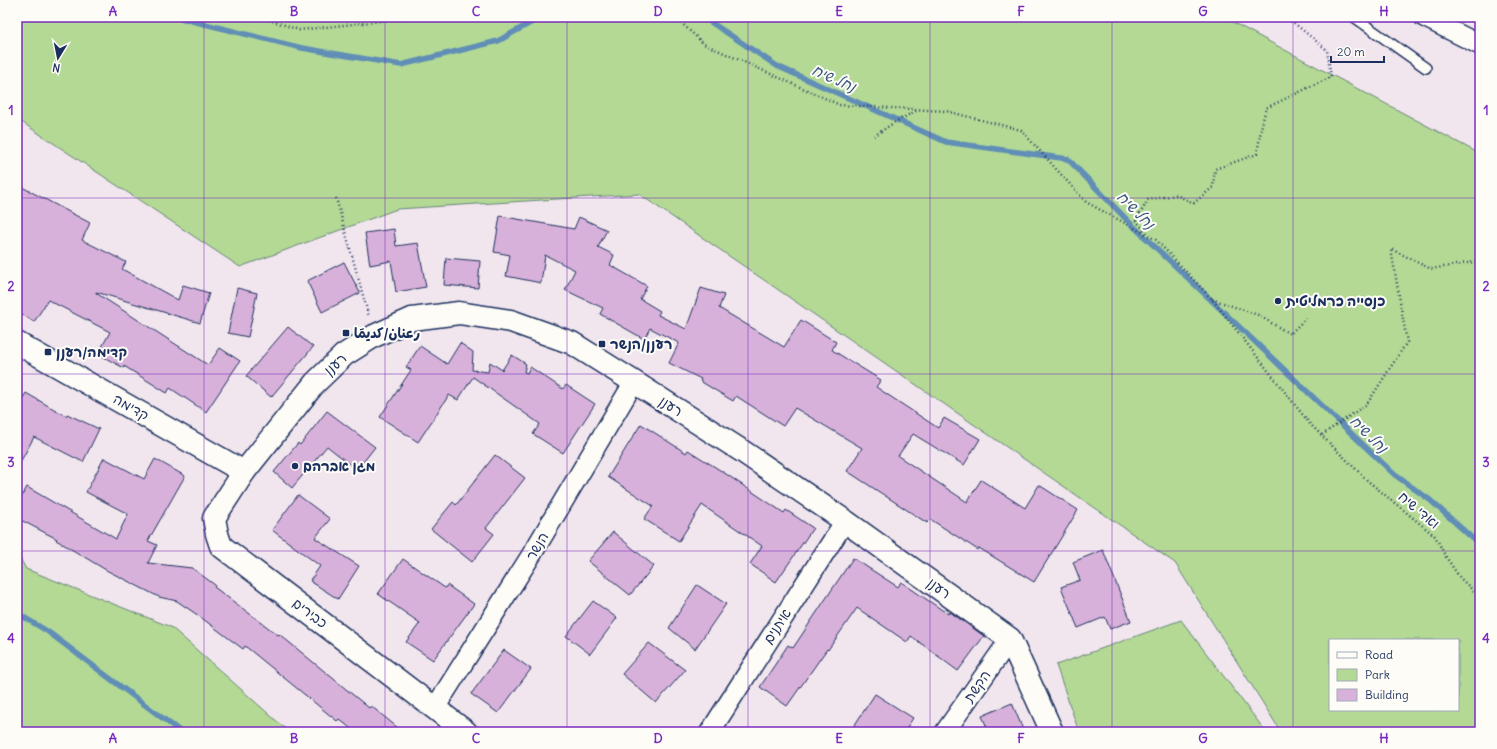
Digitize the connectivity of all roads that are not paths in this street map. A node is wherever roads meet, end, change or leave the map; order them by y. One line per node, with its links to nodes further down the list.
1 (1354, 17): 4 (lane)
2 (1424, 17): 3 (street)
3 (1480, 45)
4 (1426, 68)
5 (17, 343): 7 (street, קדימה)
6 (634, 382): 7 (street, רענן); 8 (street, רענן); 10 (street, הנשר)
7 (244, 472): 10 (street, כבירים)
8 (845, 521): 9 (street, רענן); 12 (street, איתנים)
9 (1010, 639): 13 (street, הקשת); 14 (street)
10 (435, 708): 11 (street, כבירים)
11 (466, 732)
12 (710, 732)
13 (945, 732)
14 (1052, 732)

